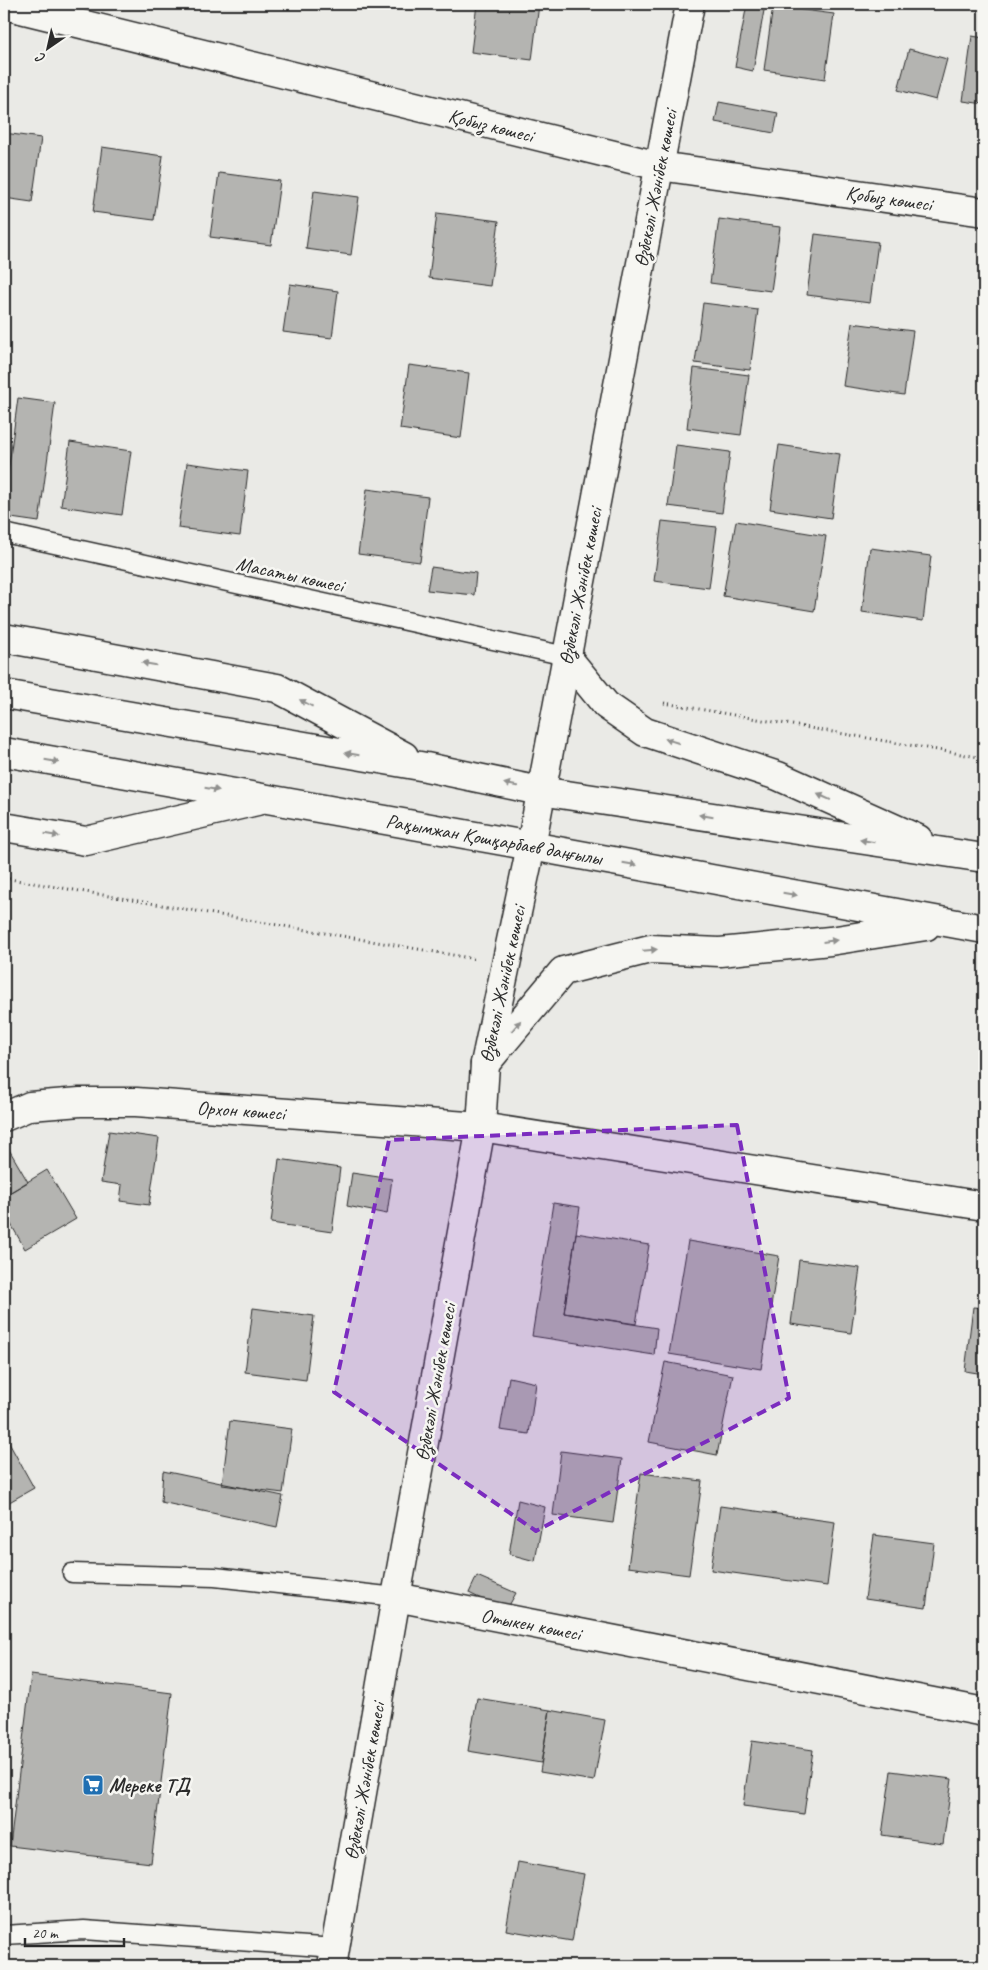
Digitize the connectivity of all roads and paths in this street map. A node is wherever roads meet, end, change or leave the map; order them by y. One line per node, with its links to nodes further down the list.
1 (690, 4): 3 (street, Өзбекәлі Жәнібек көшесі)
2 (4, 6): 3 (street, Қобыз көшесі)
3 (659, 166): 4 (street, Қобыз көшесі); 7 (street, Өзбекәлі Жәнібек көшесі)
4 (984, 212)
5 (4, 533): 7 (lane, Масаты көшесі)
6 (4, 638): 12 (street, one-way to 6)
7 (566, 656): 9 (street); 13 (street, Өзбекәлі Жәнібек көшесі)
8 (4, 694): 12 (street, one-way to 8)
9 (629, 721): 11 (path); 17 (street, one-way to 9)
10 (4, 752): 14 (street, Рақымжан Қошқарбаев даңғылы, one-way to 14)
11 (984, 758)
12 (426, 767): 13 (street, one-way to 12)
13 (540, 791): 16 (street, Өзбекәлі Жәнібек көшесі); 17 (street, one-way to 13)
14 (269, 798): 15 (street, one-way to 14); 16 (street, Рақымжан Қошқарбаев даңғылы)
15 (4, 827)
16 (531, 846): 20 (street, Рақымжан Қошқарбаев даңғылы, one-way to 20); 22 (street, Өзбекәлі Жәнібек көшесі)
17 (949, 853): 18 (street)
18 (984, 858)
19 (4, 878): 22 (path)
20 (945, 922): 21 (street, Рақымжан Қошқарбаев даңғылы); 23 (street, one-way to 20)
21 (984, 929)
22 (506, 964): 23 (street, Өзбекәлі Жәнібек көшесі)
23 (485, 1064): 25 (street, Өзбекәлі Жәнібек көшесі)
24 (4, 1116): 25 (street, Орхон көшесі)
25 (481, 1127): 26 (street, Орхон көшесі); 28 (street, Өзбекәлі Жәнібек көшесі)
26 (984, 1206)
27 (72, 1573): 28 (lane, Отыкен көшесі)
28 (396, 1597): 29 (street, Отыкен көшесі); 31 (street, Өзбекәлі Жәнібек көшесі)
29 (984, 1712)
30 (4, 1935): 31 (lane)
31 (333, 1957)

